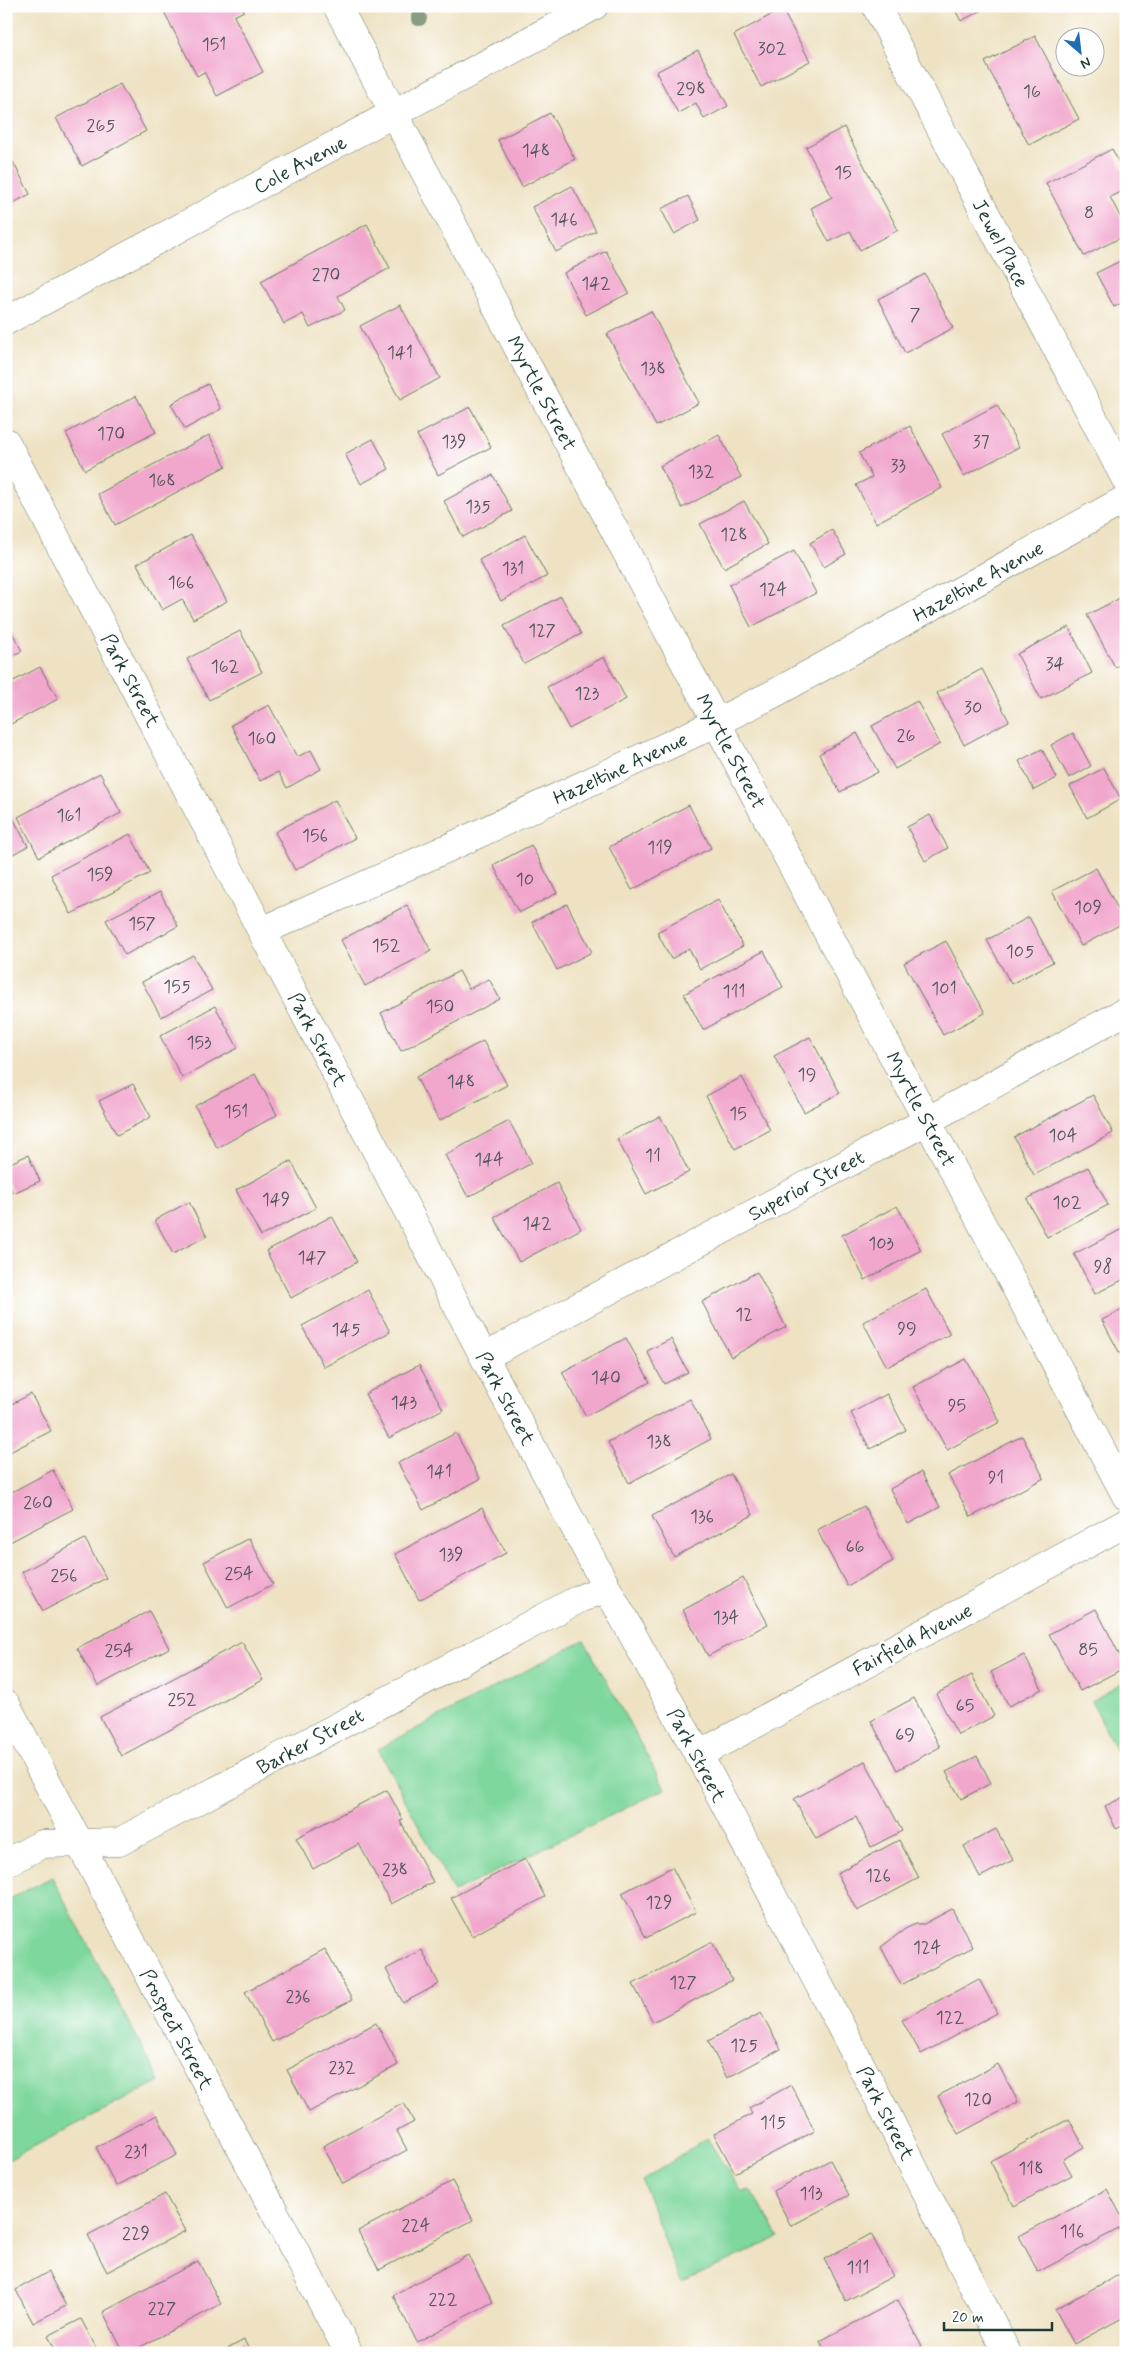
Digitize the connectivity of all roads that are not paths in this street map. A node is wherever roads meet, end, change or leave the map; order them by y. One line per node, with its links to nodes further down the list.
1 (337, 6): 4 (street, Myrtle Street)
2 (594, 6): 4 (street, Cole Avenue)
3 (876, 6): 7 (street, Jewel Place)
4 (394, 114): 5 (street, Cole Avenue); 9 (street, Myrtle Street)
5 (6, 321)
6 (6, 442): 10 (street, Park Street)
7 (1126, 480)
8 (1126, 499): 9 (street, Hazeltine Avenue)
9 (716, 722): 10 (street, Hazeltine Avenue); 12 (street, Myrtle Street)
10 (262, 931): 13 (street, Park Street)
11 (1126, 1011): 12 (street, Superior Street)
12 (927, 1120): 13 (street, Superior Street); 14 (street, Myrtle Street)
13 (484, 1357): 16 (street, Park Street)
14 (1126, 1496)
15 (1126, 1523): 18 (street, Fairfield Avenue)
16 (607, 1588): 18 (street, Park Street); 19 (street, Barker Street)
17 (6, 1704): 19 (street, Prospect Street)
18 (698, 1755): 22 (street, Park Street)
19 (80, 1844): 20 (street, Barker Street); 21 (street, Prospect Street)
20 (6, 1863)
21 (349, 2353)
22 (1007, 2353)

